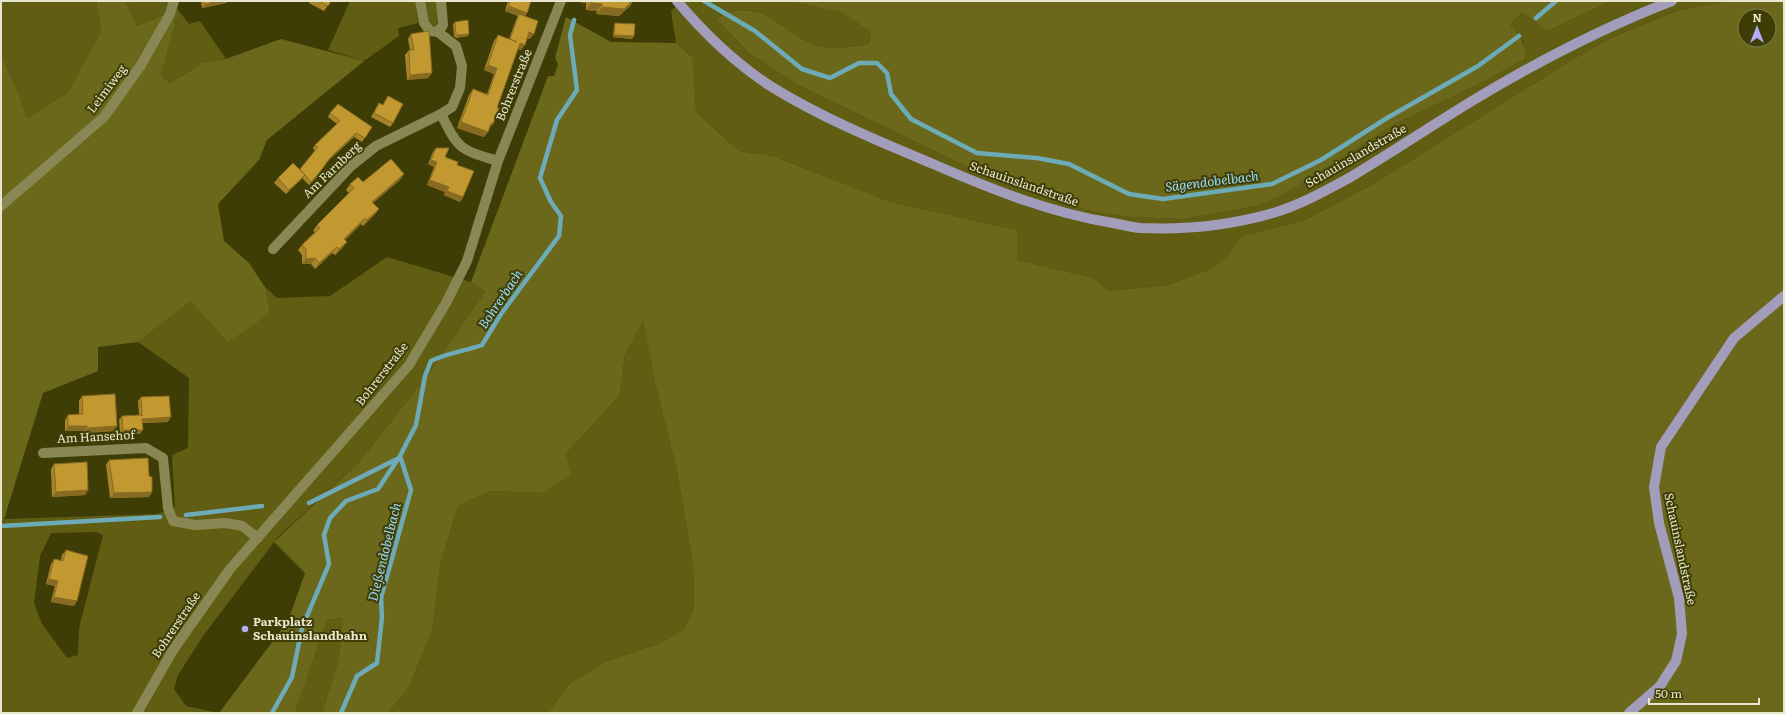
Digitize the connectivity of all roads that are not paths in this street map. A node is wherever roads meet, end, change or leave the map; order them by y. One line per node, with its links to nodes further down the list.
1 (174, 1): 10 (street, Leimiweg)
2 (420, 1): 7 (street, Am Farnberg)
3 (441, 1): 7 (street)
4 (561, 1): 9 (street, Bohrerstraße)
5 (677, 1): 6 (main road, Schauinslandstraße)
6 (1672, 1)
7 (438, 32): 8 (street, Am Farnberg)
8 (441, 114): 9 (street); 11 (street, Am Farnberg)
9 (498, 161): 14 (street, Bohrerstraße)
10 (1, 206)
11 (273, 249)
12 (1784, 296): 16 (main road, Schauinslandstraße)
13 (43, 453): 14 (street, Am Hansehof)
14 (258, 538): 15 (street, Bohrerstraße)
15 (137, 713)
16 (1629, 713)

